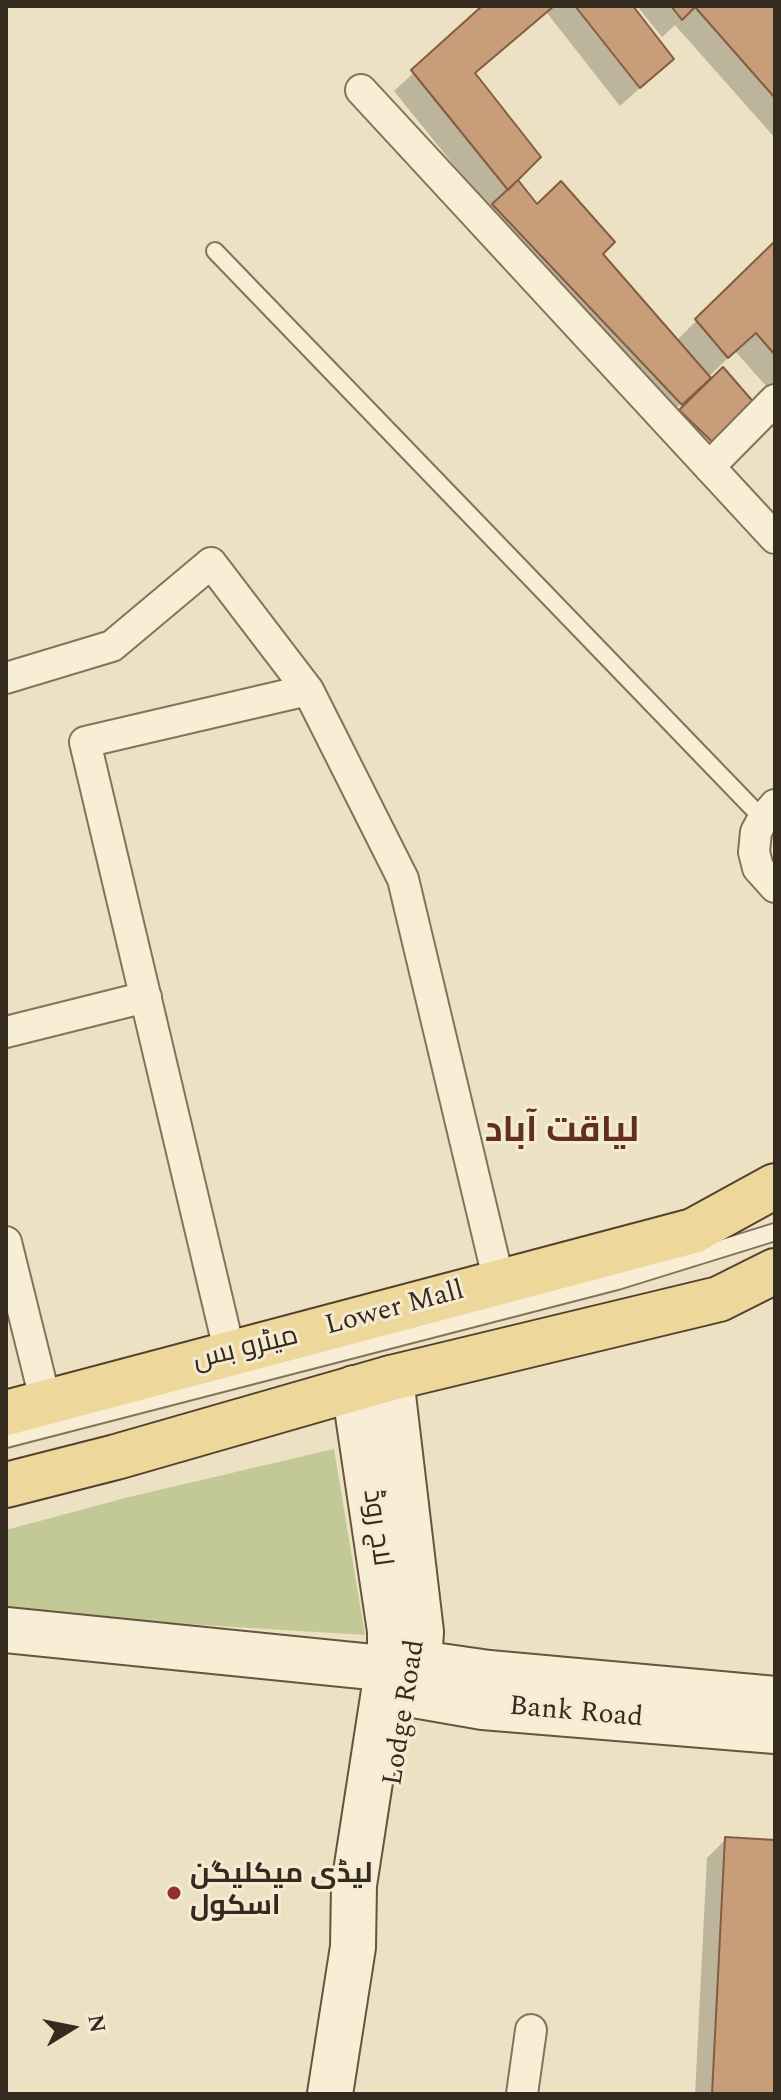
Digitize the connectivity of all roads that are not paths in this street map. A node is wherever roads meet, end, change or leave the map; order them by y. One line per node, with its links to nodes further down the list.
1 (361, 90): 4 (street)
2 (215, 251): 8 (lane)
3 (775, 400): 4 (street)
4 (709, 467): 5 (street)
5 (775, 538)
6 (6, 678): 7 (street)
7 (308, 690): 10 (street); 16 (street)
8 (769, 812): 9 (street)
9 (775, 887)
10 (146, 997): 11 (street); 17 (street)
11 (6, 1032)
12 (775, 1186): 16 (main road, Lower Mall)
13 (775, 1232): 20 (lane, میٹرو بس)
14 (6, 1242): 19 (street)
15 (775, 1271): 18 (main road)
16 (499, 1282): 17 (main road, Lower Mall)
17 (230, 1354): 19 (main road, Lower Mall)
18 (372, 1383): 21 (main road); 25 (street, Lodge Road)
19 (26, 1408)
20 (6, 1439)
21 (116, 1457): 22 (main road); 23 (main road)
22 (6, 1485)
23 (6, 1497)
24 (6, 1630): 25 (street, Bank Road)
25 (407, 1675): 26 (street, Bank Road); 27 (street, Bank Road); 29 (street, Lodge Road)
26 (775, 1699)
27 (775, 1731)
28 (531, 2030): 30 (street)
29 (330, 2094)
30 (522, 2094)

